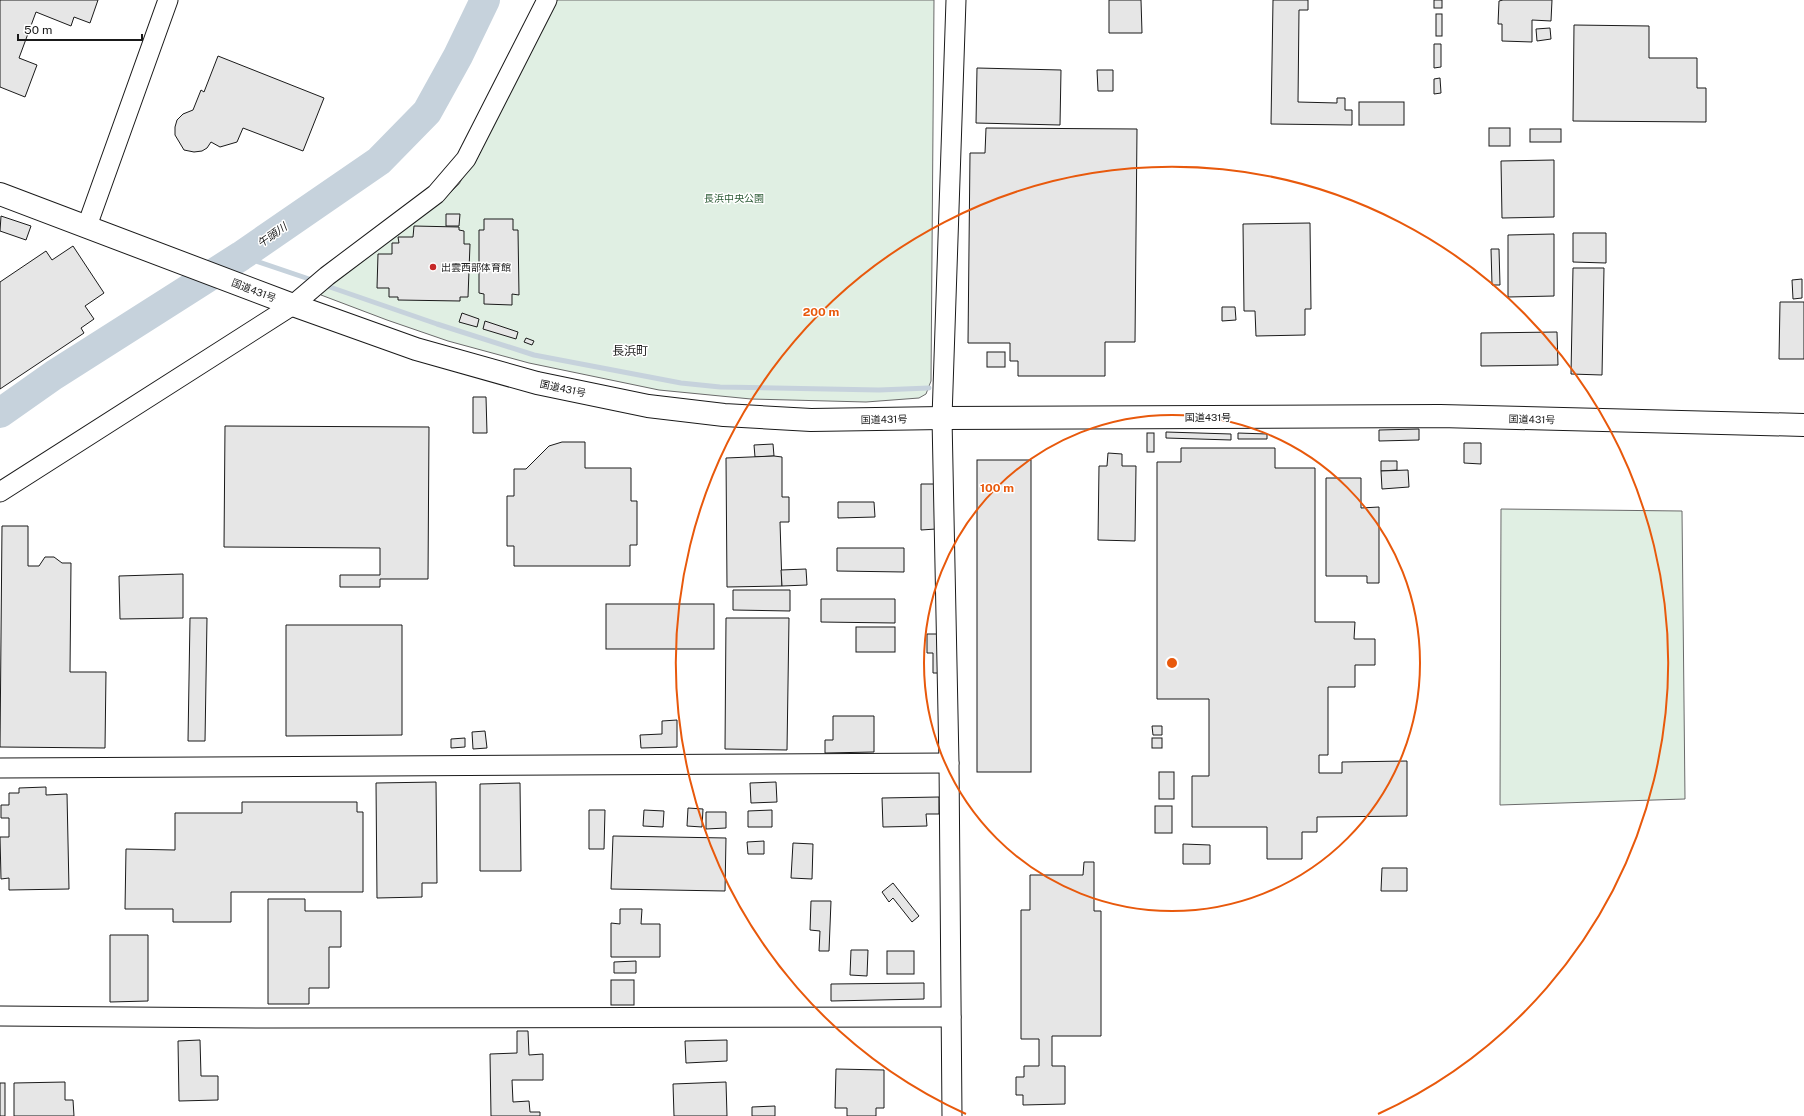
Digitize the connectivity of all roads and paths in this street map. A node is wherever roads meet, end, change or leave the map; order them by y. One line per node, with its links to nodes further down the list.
1 (168, 0): 5 (street)
2 (547, 0): 6 (street)
3 (956, 0): 7 (street)
4 (0, 194): 5 (highway, 国道431号)
5 (87, 226): 6 (highway, 国道431号)
6 (293, 305): 7 (highway, 国道431号); 9 (street)
7 (942, 418): 8 (highway, 国道431号); 10 (street)
8 (1804, 425)
9 (0, 492)
10 (949, 763): 11 (street); 13 (street)
11 (0, 768)
12 (0, 1016): 13 (street)
13 (951, 1016): 14 (street)
14 (952, 1116)

